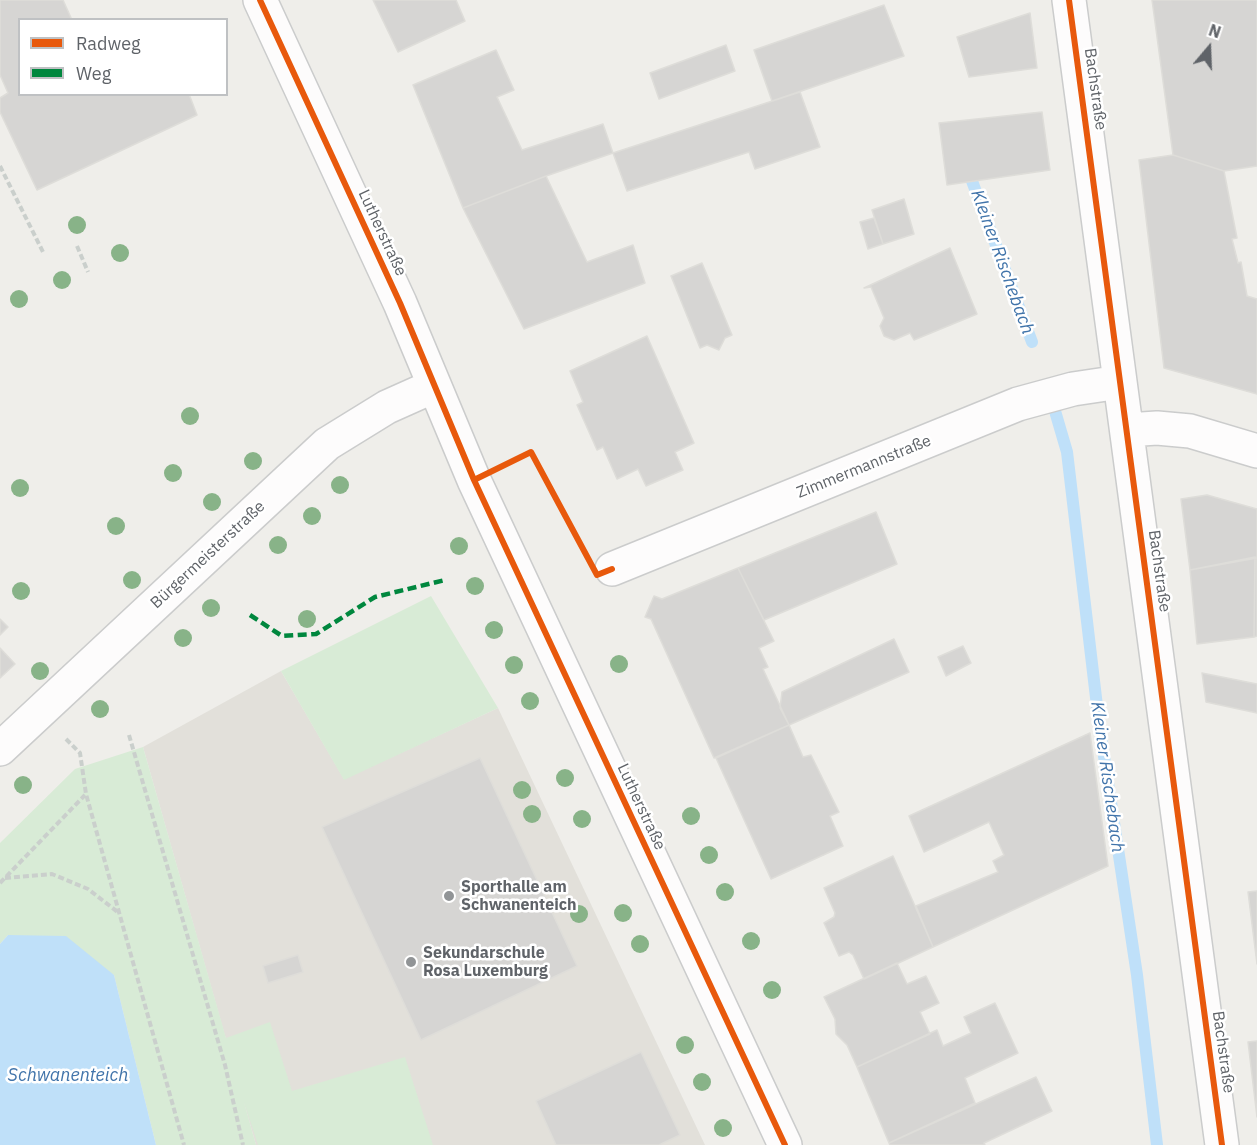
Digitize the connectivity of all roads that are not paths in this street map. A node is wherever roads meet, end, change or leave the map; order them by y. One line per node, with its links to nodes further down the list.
1 (260, 0): 4 (street, Lutherstraße)
2 (1069, 0): 3 (street, Bachstraße)
3 (1120, 382): 5 (street, Bachstraße); 7 (street, Zimmermannstraße)
4 (434, 386): 8 (street, Bürgermeisterstraße); 9 (street, Lutherstraße)
5 (1127, 430): 6 (street); 10 (street, Bachstraße)
6 (1257, 451)
7 (612, 569)
8 (0, 748)
9 (785, 1145)
10 (1222, 1145)

